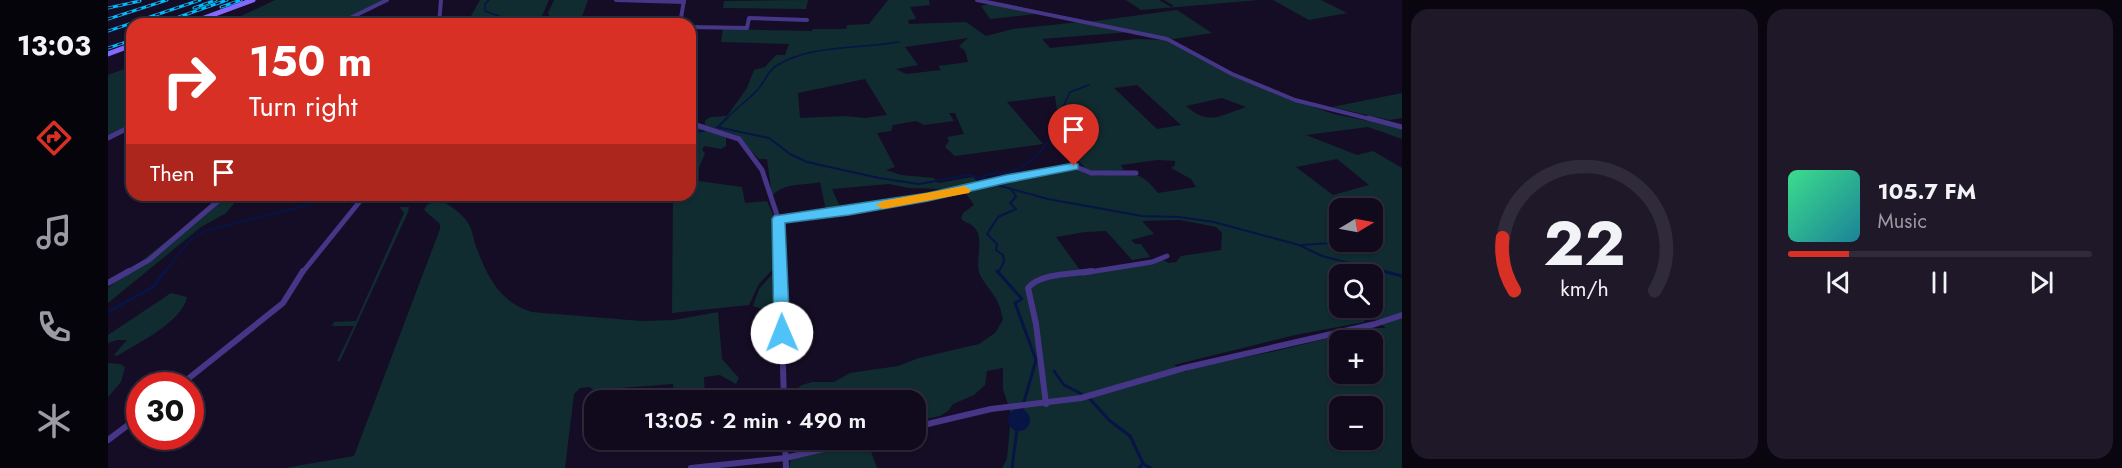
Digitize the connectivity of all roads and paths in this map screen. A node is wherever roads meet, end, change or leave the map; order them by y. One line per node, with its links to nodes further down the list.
1 (252, 0): 8 (main road)
2 (387, 0): 9 (street)
3 (441, 0): 10 (street)
4 (616, 0): 6 (street)
5 (992, 0): 7 (street)
6 (684, 1): 11 (street)
7 (980, 1): 17 (street)
8 (204, 18)
9 (350, 18)
10 (440, 18)
11 (681, 18)
12 (807, 20): 13 (street)
13 (696, 27)
14 (126, 47): 15 (main road)
15 (108, 54)
16 (696, 125): 23 (street)
17 (1402, 127)
18 (126, 129): 19 (street)
19 (108, 138)
20 (1136, 173): 23 (street)
21 (218, 201): 25 (street)
22 (360, 201): 27 (street)
23 (778, 219): 28 (street)
24 (1167, 256): 29 (street)
25 (108, 283)
26 (1402, 315): 29 (street)
27 (197, 372)
28 (784, 390)
29 (1046, 404): 30 (street)
30 (1015, 406): 31 (street)
31 (926, 425)
32 (126, 426): 33 (street)
33 (108, 440)
34 (785, 450): 36 (street)
35 (819, 450): 36 (street)
36 (785, 458): 37 (street); 38 (street)
37 (691, 468)
38 (786, 468)

